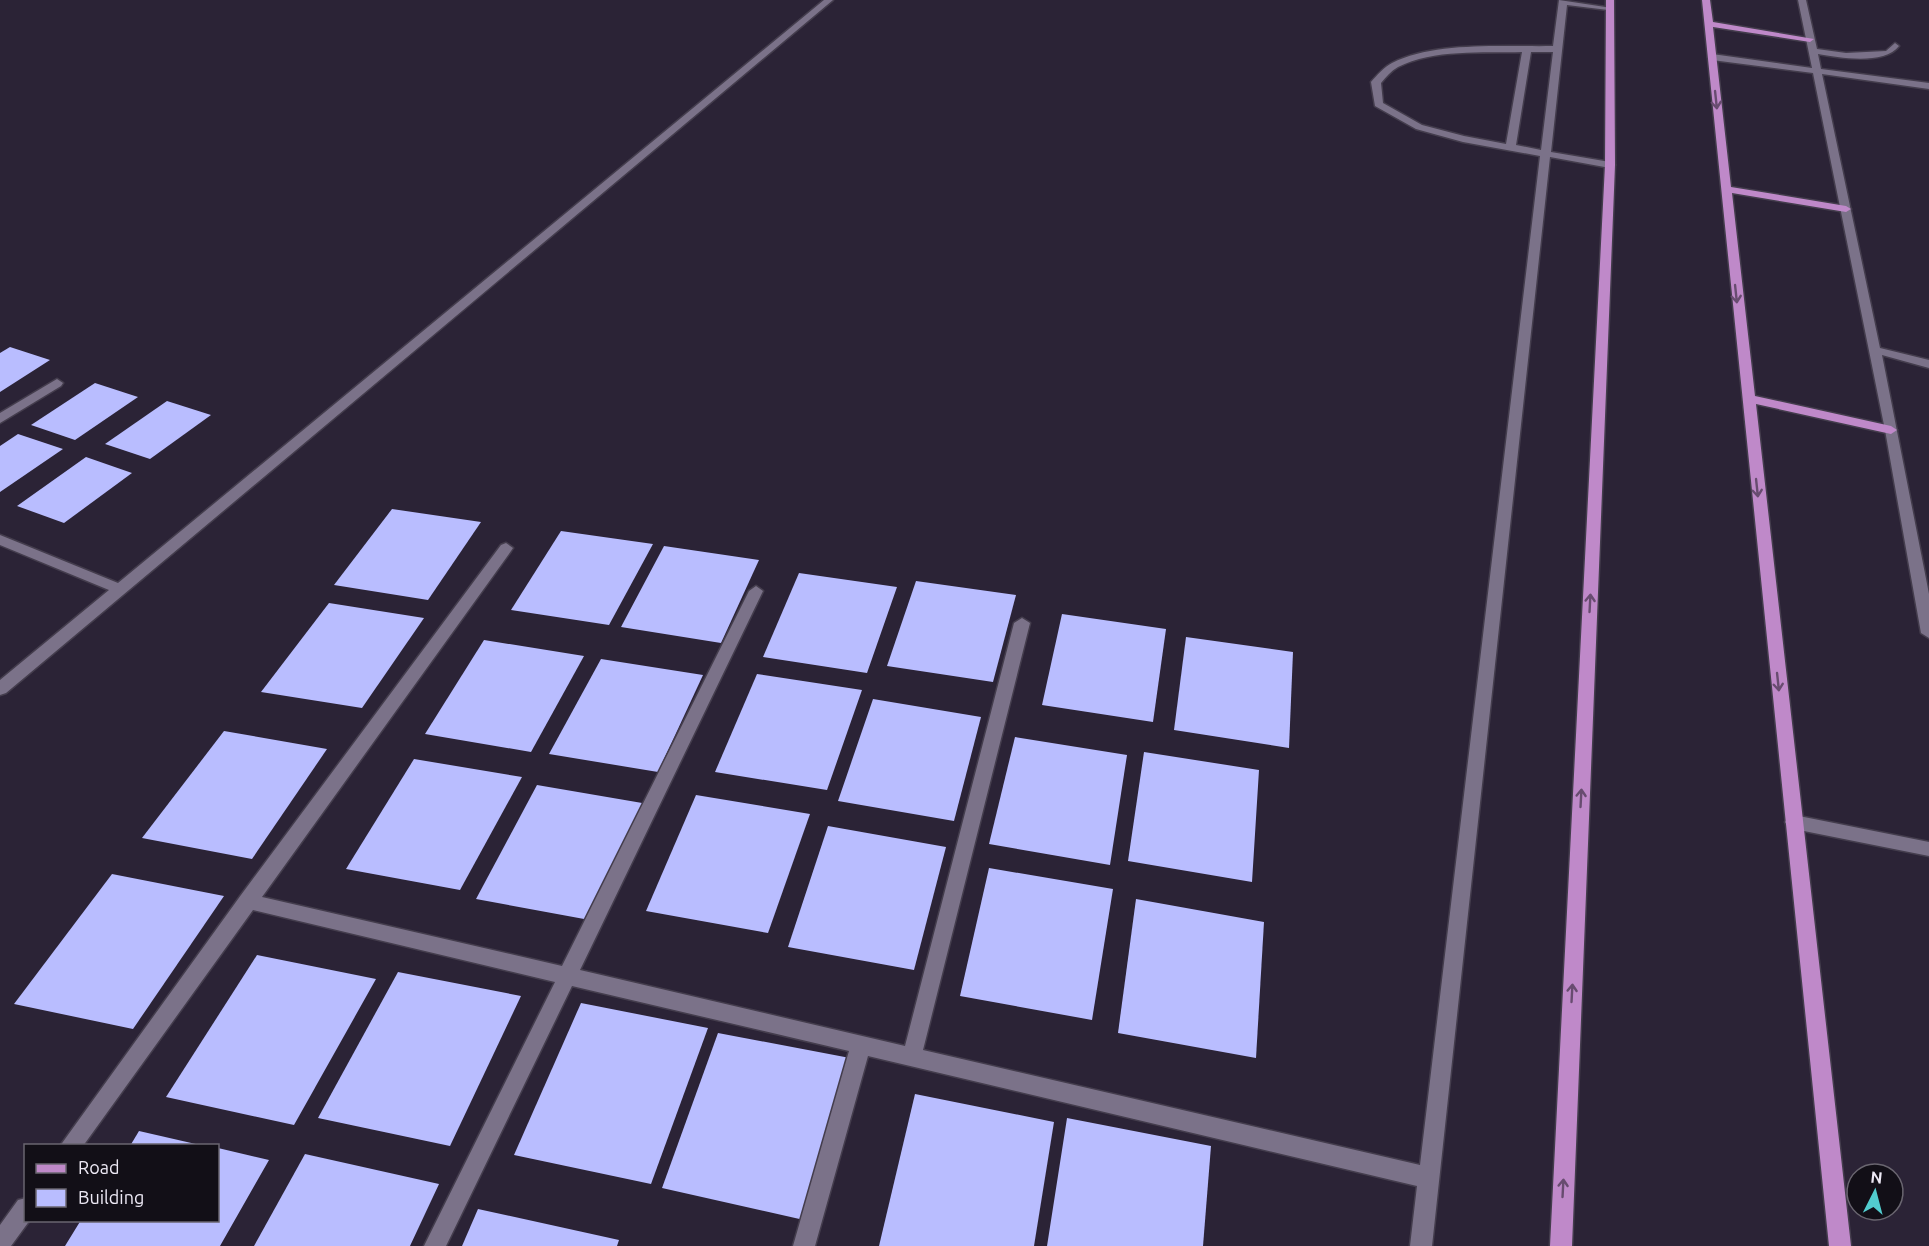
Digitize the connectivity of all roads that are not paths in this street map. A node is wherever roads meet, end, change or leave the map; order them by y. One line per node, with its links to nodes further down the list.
1 (829, 0): 28 (street)
2 (1706, 0): 6 (main road)
3 (1802, 0): 7 (street)
4 (1563, 1): 5 (street); 9 (street)
5 (1609, 4): 17 (main road)
6 (1708, 24): 7 (main road); 12 (main road)
7 (1810, 39): 11 (street)
8 (1895, 46): 11 (street)
9 (1557, 49): 10 (street); 16 (street)
10 (1527, 50): 15 (street); 15 (street)
11 (1813, 51): 13 (street)
12 (1712, 57): 13 (street); 18 (main road, one-way to 18)
13 (1817, 70): 14 (street); 19 (street)
14 (1929, 86)
15 (1511, 147): 16 (street)
16 (1545, 153): 17 (street); 40 (street)
17 (1610, 165): 46 (main road, one-way to 17)
18 (1725, 189): 19 (main road); 23 (main road, one-way to 23)
19 (1846, 209): 20 (street)
20 (1875, 350): 21 (street); 25 (street)
21 (1929, 364)
22 (57, 383): 24 (street)
23 (1747, 398): 25 (main road); 33 (main road, one-way to 33)
24 (0, 419)
25 (1892, 430): 31 (street)
26 (0, 540): 28 (street)
27 (506, 548): 35 (street)
28 (120, 590): 32 (street)
29 (756, 591): 36 (street)
30 (1022, 623): 38 (street)
31 (1929, 633)
32 (0, 689)
33 (1794, 822): 34 (street); 47 (main road)
34 (1929, 849)
35 (247, 901): 36 (street); 39 (street)
36 (567, 976): 37 (street); 43 (street)
37 (861, 1044): 38 (street); 44 (street)
38 (912, 1056): 40 (street)
39 (71, 1144)
40 (1429, 1178): 45 (street)
41 (24, 1211): 42 (street)
42 (0, 1243)
43 (435, 1246)
44 (804, 1246)
45 (1421, 1246)
46 (1561, 1246)
47 (1840, 1246)

